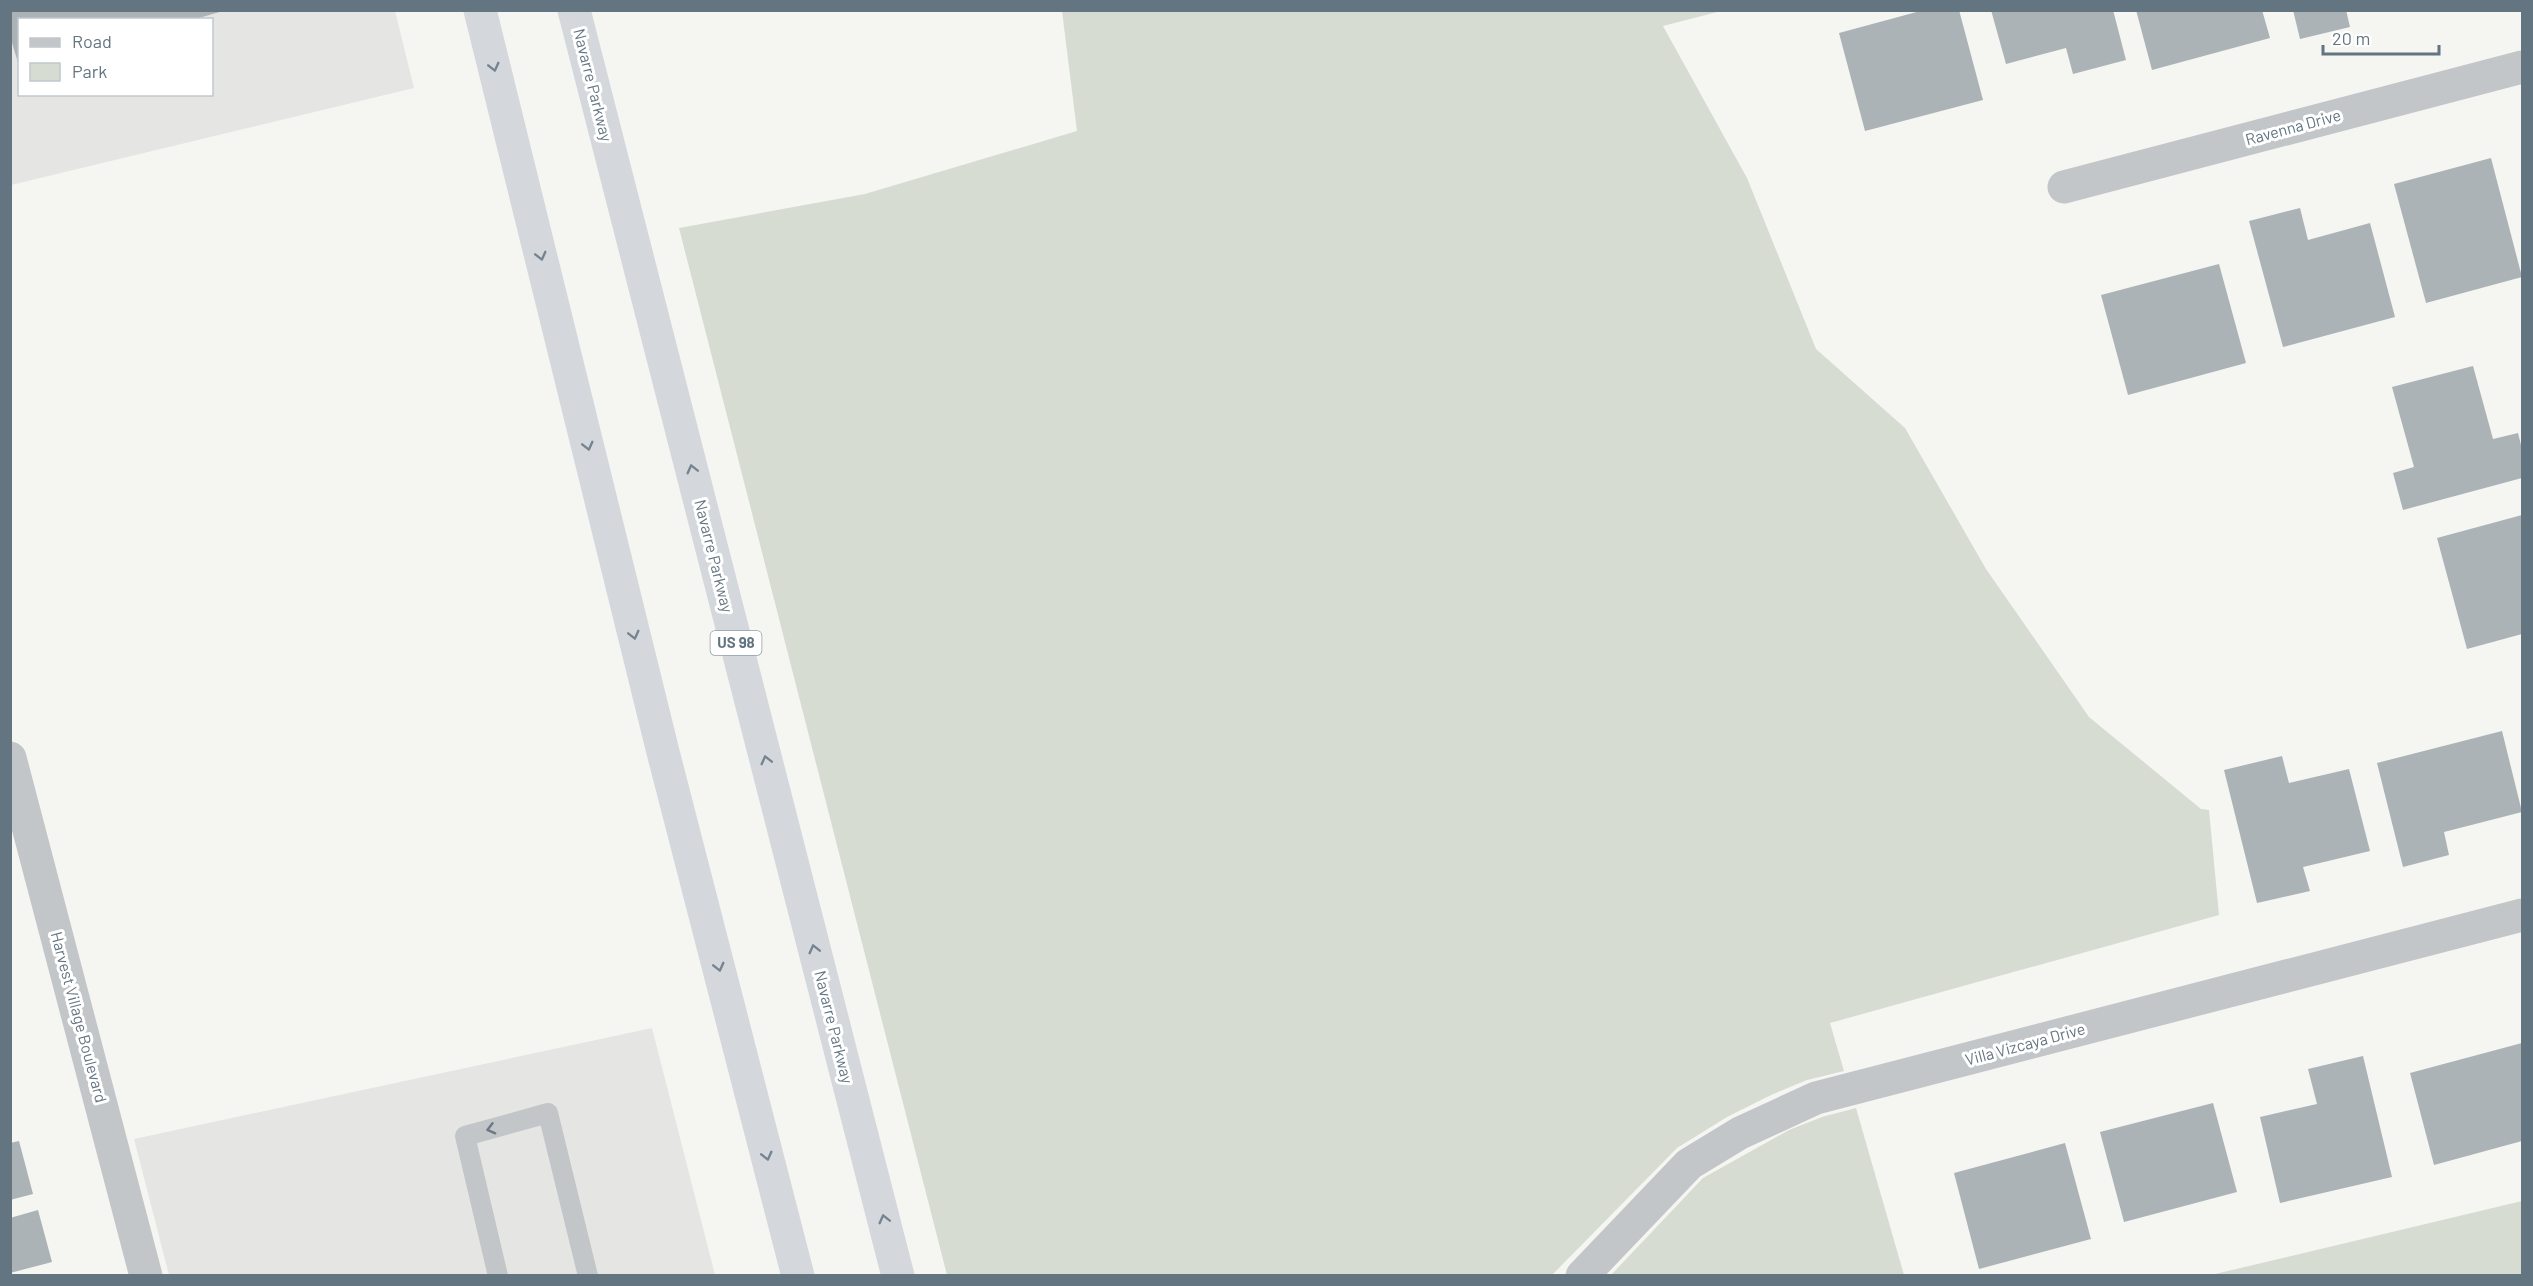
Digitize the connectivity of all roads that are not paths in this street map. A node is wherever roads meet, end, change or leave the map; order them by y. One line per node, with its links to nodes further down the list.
1 (480, 10): 10 (highway, one-way to 10)
2 (574, 10): 11 (highway, Navarre Parkway / US 98, one-way to 2)
3 (2523, 67): 4 (street, Ravenna Drive)
4 (2064, 187)
5 (10, 758): 7 (street, Harvest Village Boulevard)
6 (2523, 915): 12 (street, Villa Vizcaya Drive)
7 (146, 1275)
8 (498, 1275): 9 (lane, one-way to 8)
9 (588, 1275)
10 (798, 1275)
11 (898, 1275)
12 (1582, 1275)

